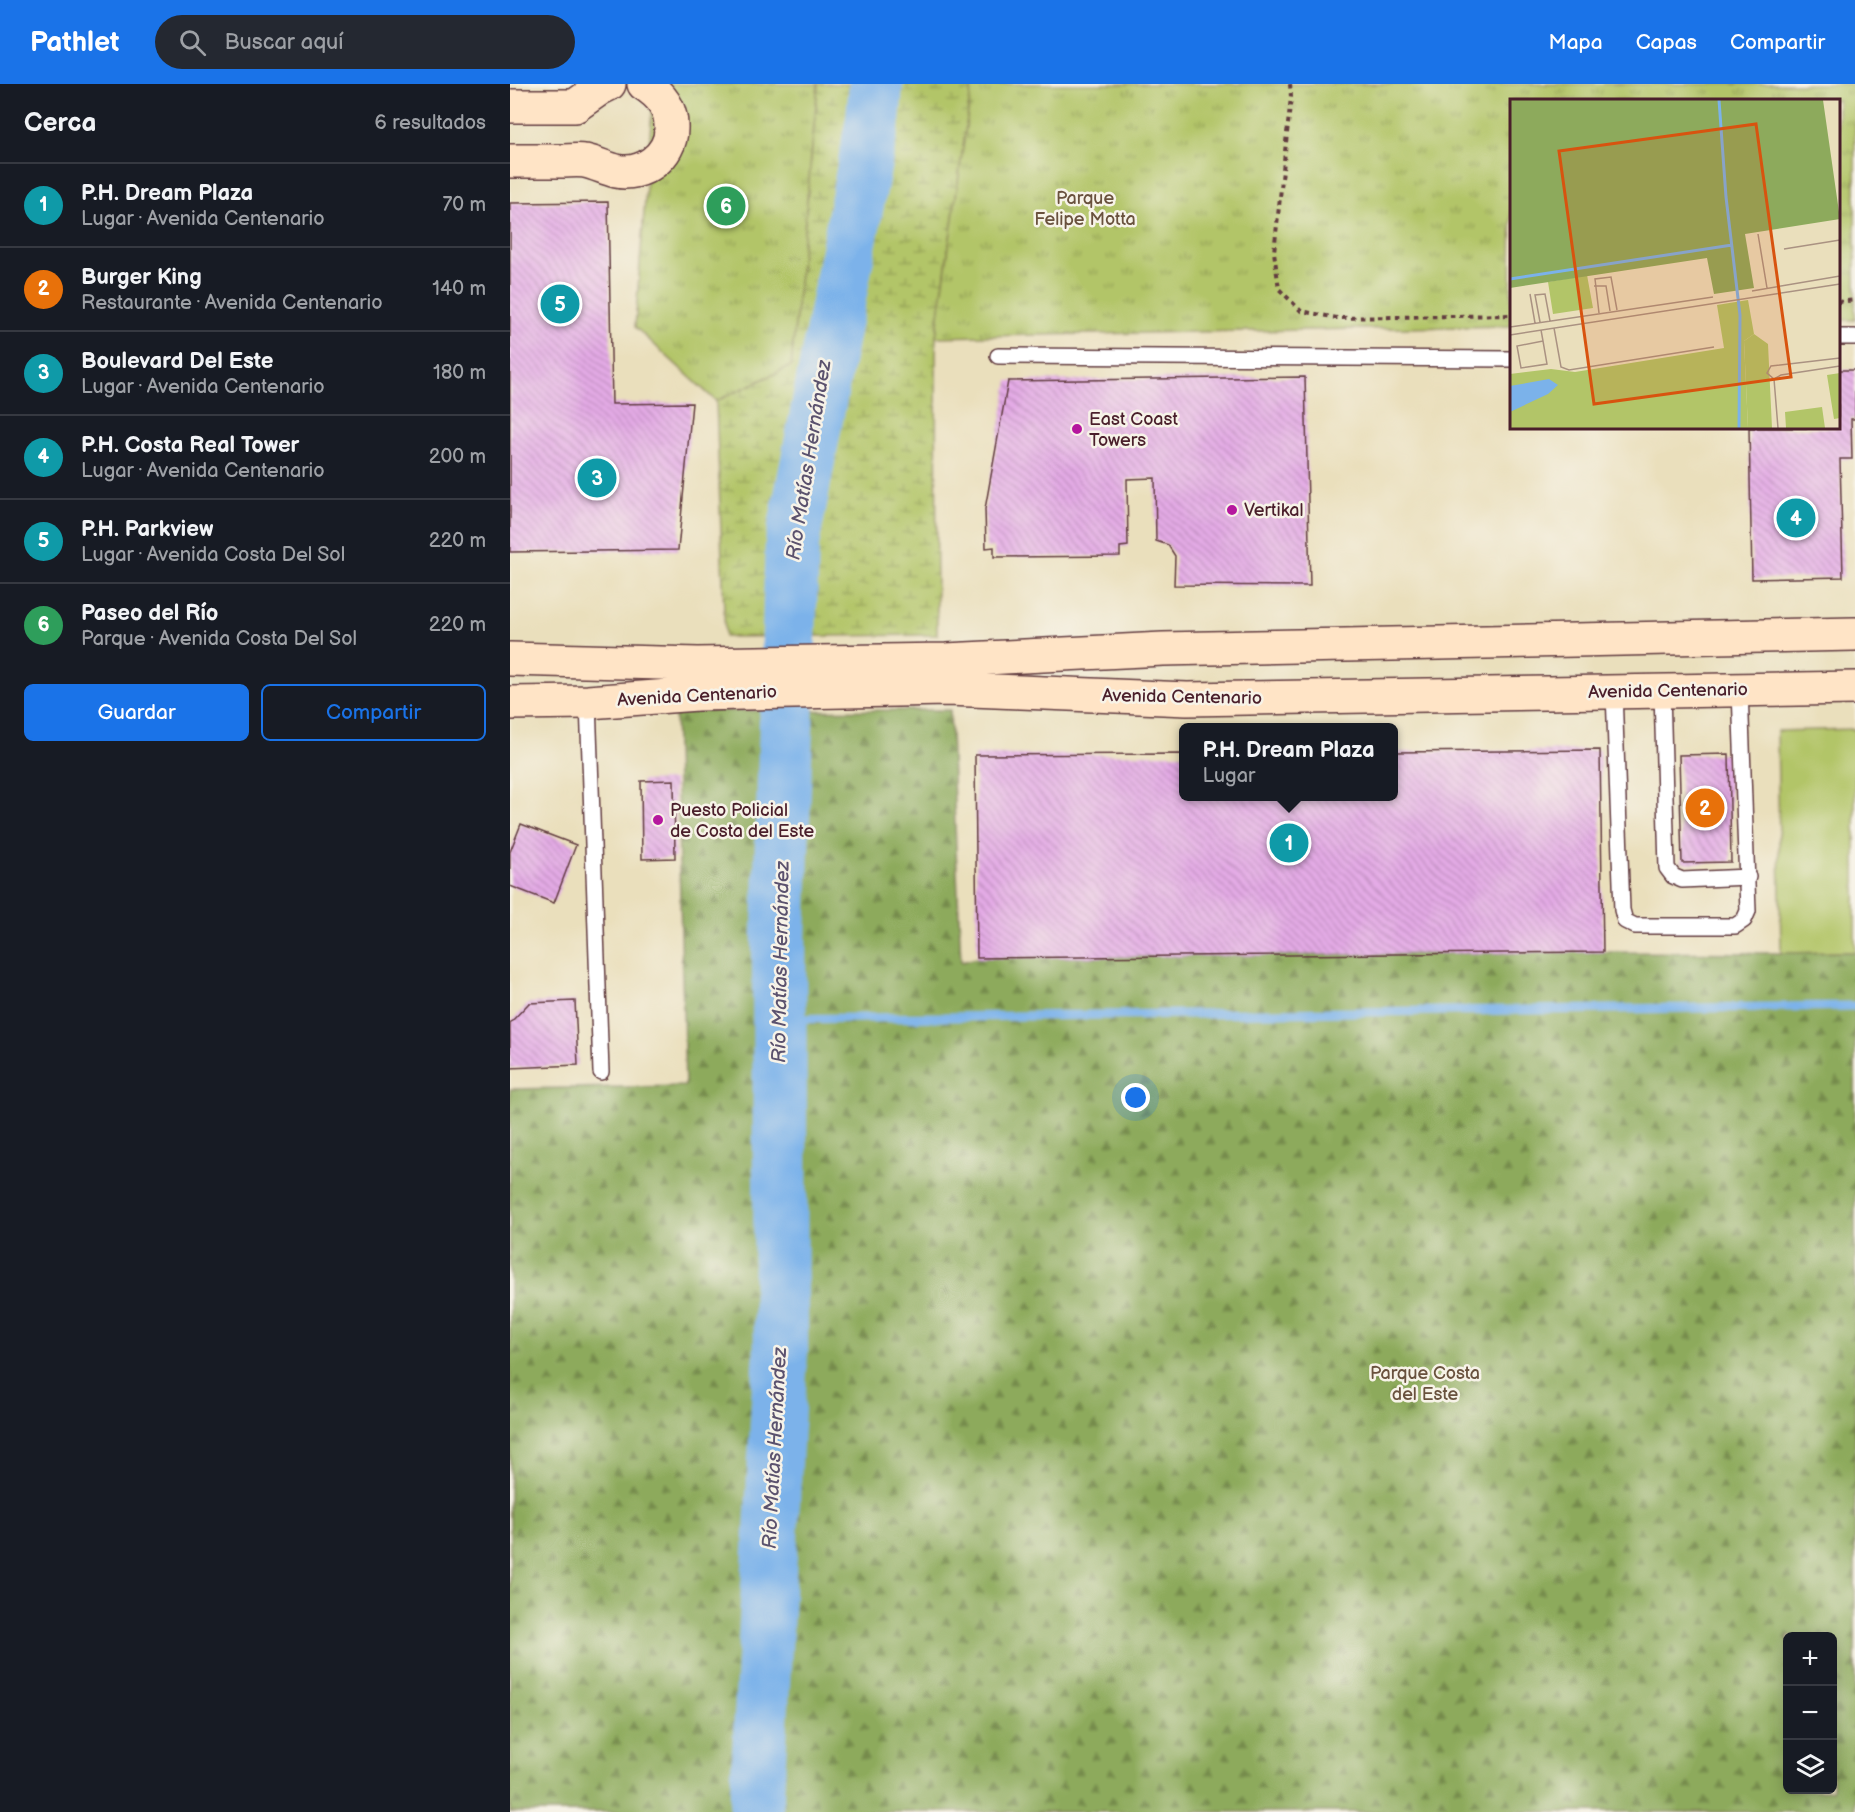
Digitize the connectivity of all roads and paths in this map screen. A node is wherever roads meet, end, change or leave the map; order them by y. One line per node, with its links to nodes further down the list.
1 (609, 84): 4 (main road)
2 (644, 84): 5 (main road)
3 (1290, 84): 8 (path)
4 (510, 106)
5 (510, 161)
6 (1855, 300): 7 (path)
7 (1840, 302)
8 (1510, 315)
9 (998, 356): 10 (lane)
10 (1510, 359)
11 (1855, 634): 13 (main road, Avenida Centenario)
12 (510, 658): 14 (main road, Avenida Centenario)
13 (947, 674): 14 (main road, Avenida Centenario); 17 (main road, Avenida Centenario)
14 (698, 679): 19 (main road, Avenida Centenario)
15 (1855, 688): 16 (main road, Avenida Centenario)
16 (1740, 690): 18 (main road, Avenida Centenario); 21 (lane)
17 (1614, 692): 18 (main road, Avenida Centenario); 21 (lane)
18 (1662, 692): 21 (lane)
19 (588, 702): 20 (main road, Avenida Centenario); 22 (lane)
20 (510, 703)
21 (1748, 877)
22 (601, 1072)

